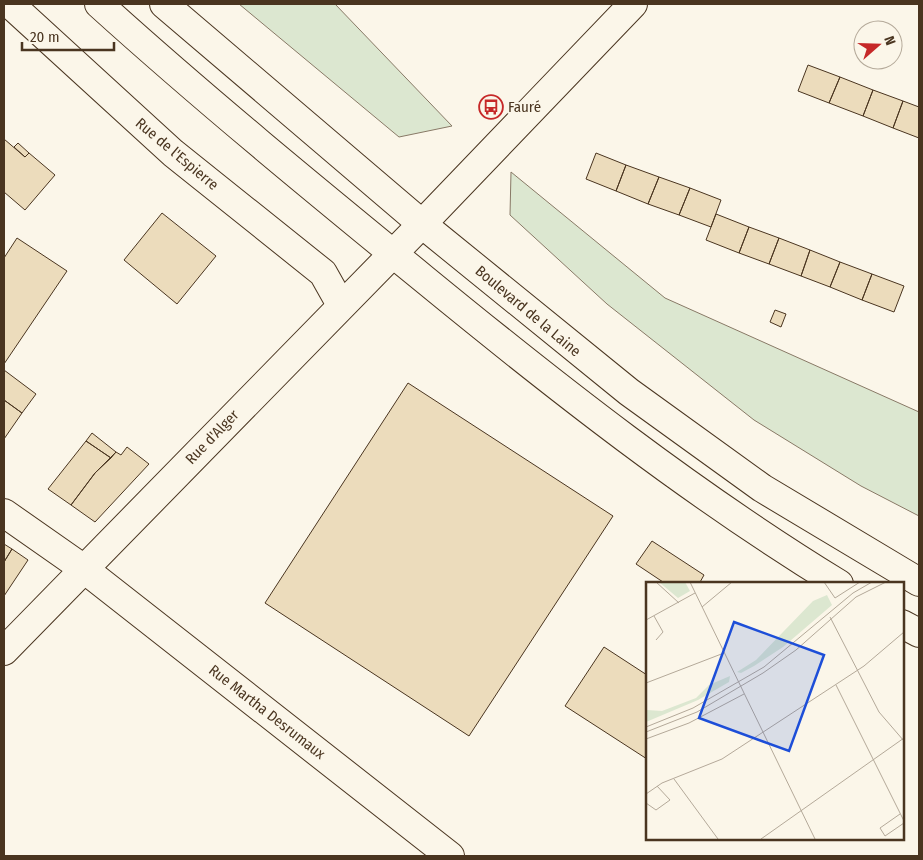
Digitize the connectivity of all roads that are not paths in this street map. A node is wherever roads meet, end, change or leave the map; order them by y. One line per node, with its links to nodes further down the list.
1 (10, 4): 7 (street, Rue de l'Espierre)
2 (99, 4): 6 (street)
3 (164, 4): 5 (street, Boulevard de la Laine)
4 (627, 6): 5 (street, Rue d'Alger)
5 (422, 224): 6 (street, Rue d'Alger); 11 (street, Boulevard de la Laine)
6 (392, 253): 7 (street, Rue d'Alger); 10 (street)
7 (341, 305): 9 (street, Rue d'Alger)
8 (4, 512): 9 (street, Rue Martha Desrumaux)
9 (84, 569): 14 (street, Rue d'Alger); 15 (street, Rue Martha Desrumaux)
10 (836, 582)
11 (919, 582)
12 (903, 625): 13 (street)
13 (919, 633)
14 (4, 651)
15 (450, 856)

